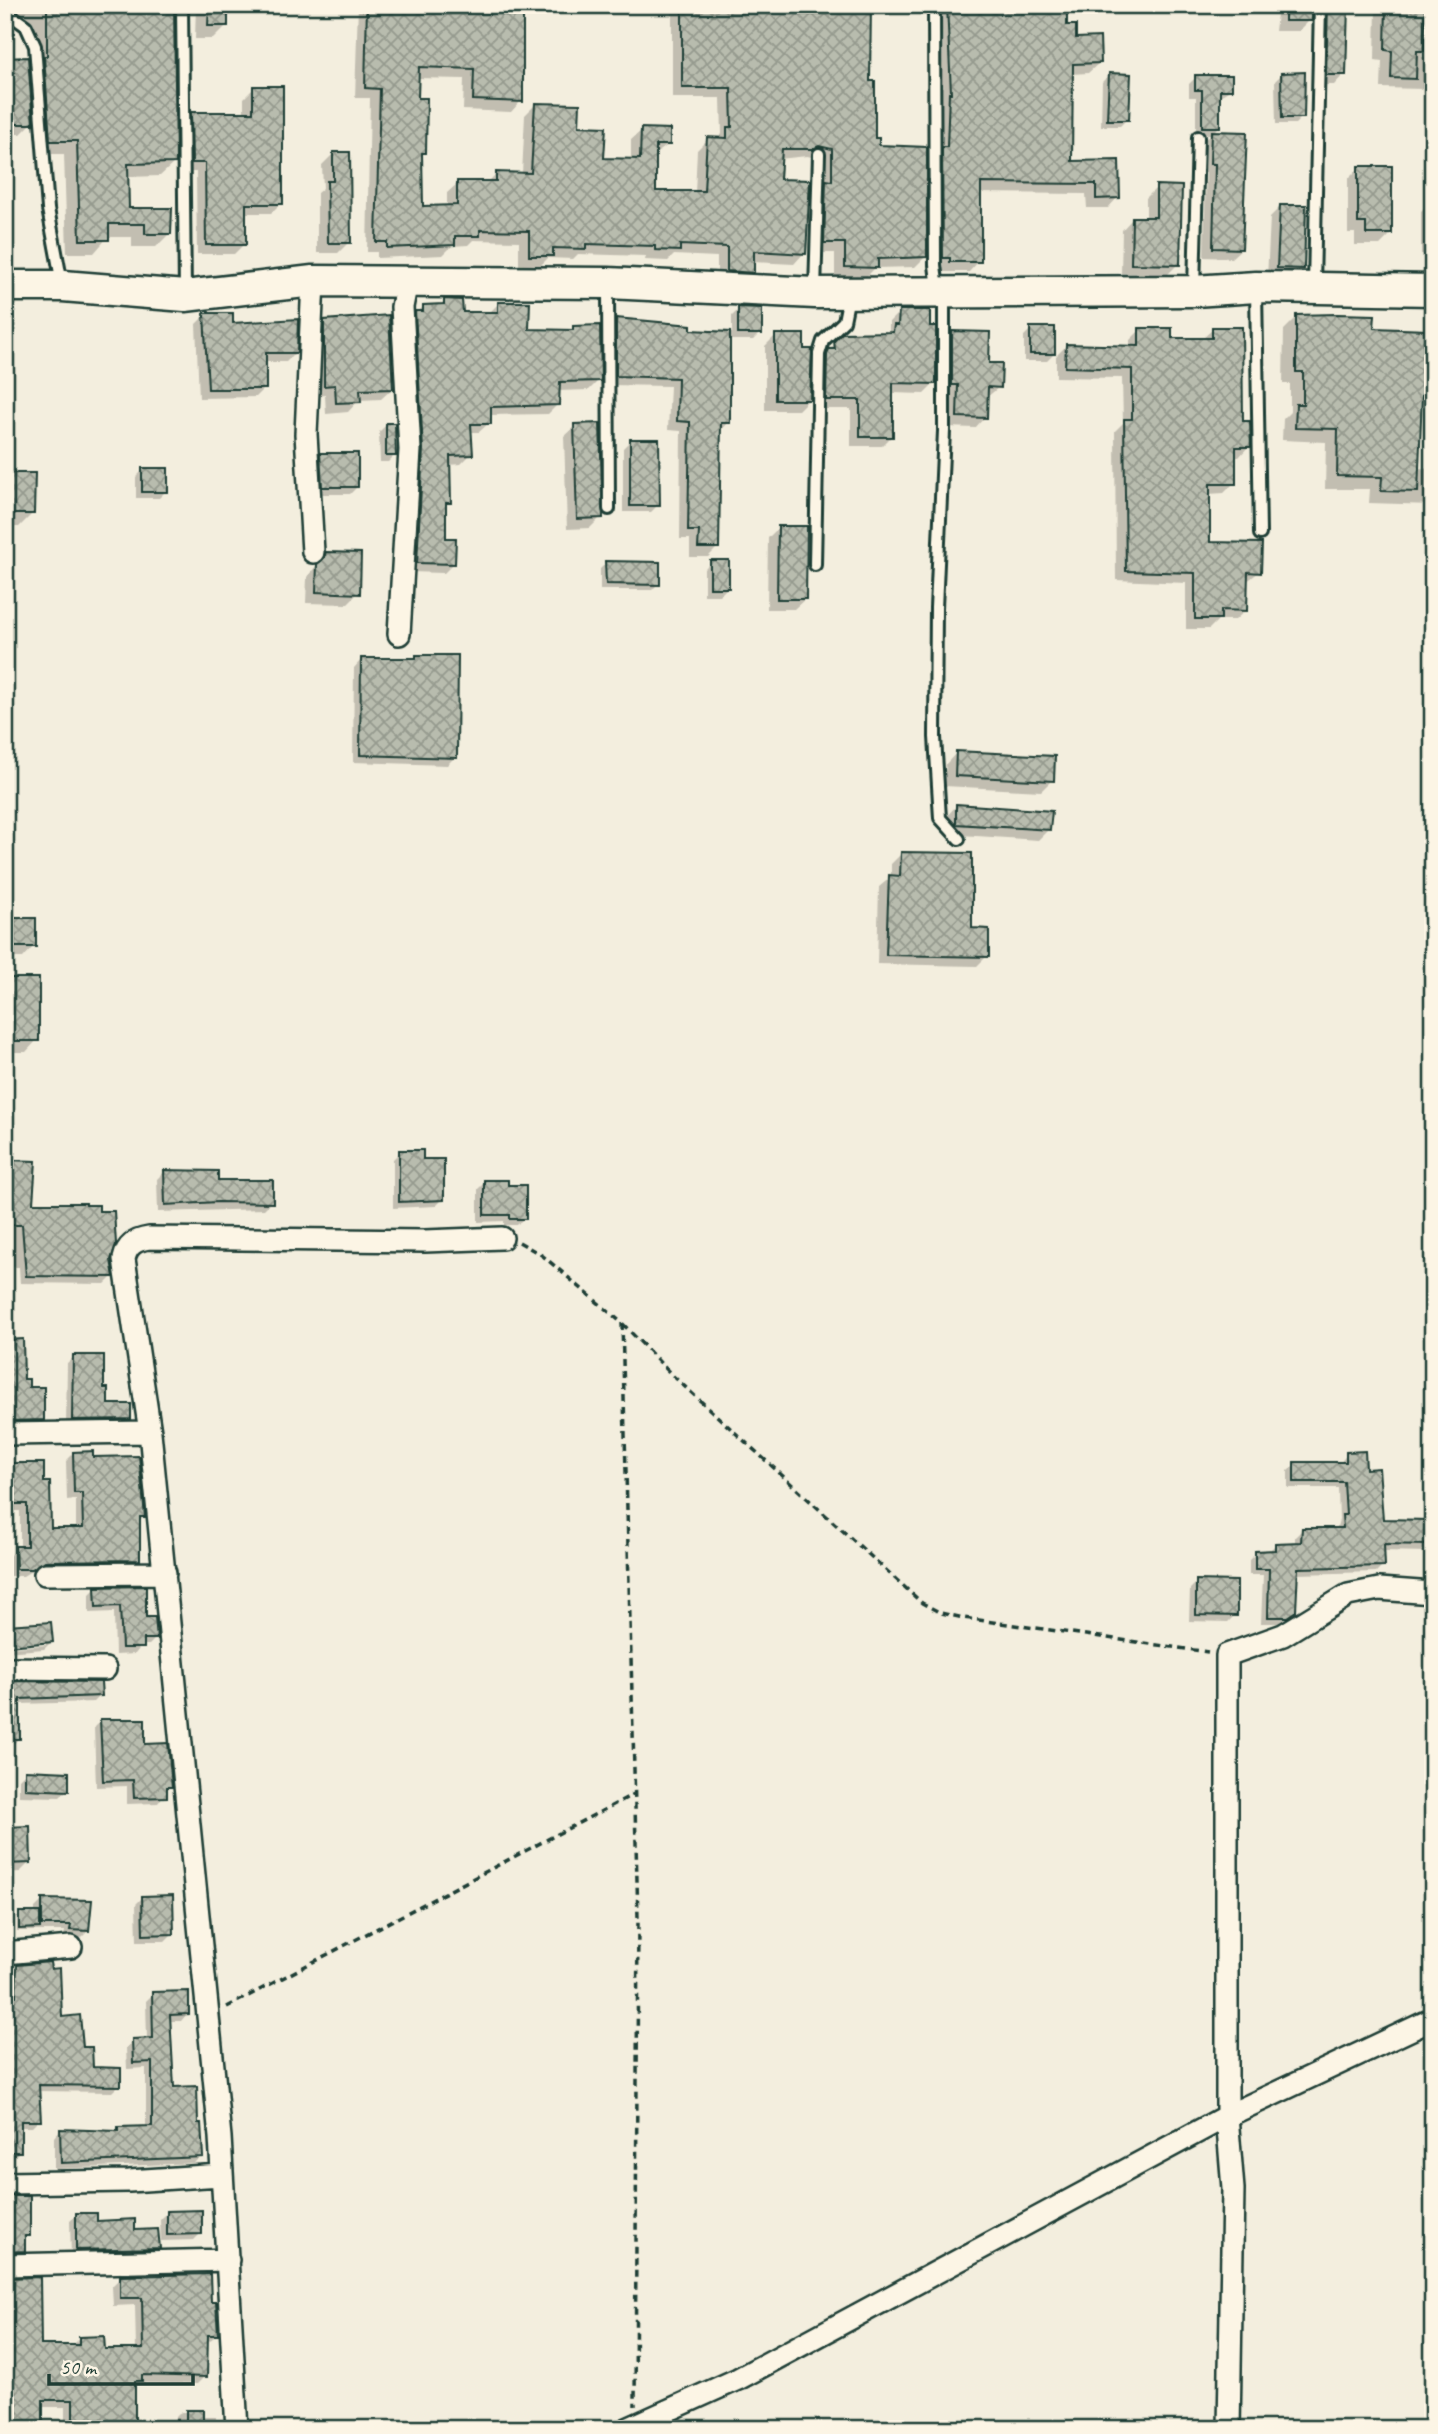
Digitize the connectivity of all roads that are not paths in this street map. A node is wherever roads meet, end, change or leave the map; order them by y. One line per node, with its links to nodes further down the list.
1 (182, 5): 19 (lane)
2 (934, 5): 18 (lane)
3 (1320, 5): 13 (lane)
4 (5, 11): 11 (lane)
5 (1198, 137): 15 (lane)
6 (819, 154): 16 (lane)
7 (313, 281): 8 (street); 19 (street); 22 (street)
8 (407, 281): 9 (street); 24 (street)
9 (608, 283): 16 (street); 20 (lane)
10 (5, 286): 11 (street)
11 (63, 286): 19 (street)
12 (1256, 287): 13 (street); 15 (street); 21 (lane)
13 (1314, 289): 14 (street)
14 (1433, 290)
15 (1194, 291): 18 (street)
16 (816, 293): 17 (street)
17 (850, 293): 18 (street); 23 (lane)
18 (941, 293): 25 (lane)
19 (186, 296)
20 (609, 509)
21 (1260, 534)
22 (313, 552)
23 (815, 565)
24 (399, 634)
25 (959, 839)
26 (502, 1238): 27 (street)
27 (150, 1432): 28 (street); 29 (street)
28 (5, 1434)
29 (165, 1573): 30 (street); 38 (street)
30 (45, 1574)
31 (1433, 1593): 37 (street)
32 (5, 1668): 33 (street)
33 (105, 1668)
34 (71, 1947): 35 (street)
35 (5, 1953)
36 (1433, 2019): 37 (street)
37 (1227, 2116): 42 (street); 44 (street)
38 (221, 2175): 39 (street); 40 (street)
39 (5, 2183)
40 (228, 2260): 41 (street); 43 (street)
41 (5, 2265)
42 (631, 2427)
43 (237, 2429)
44 (1229, 2429)

